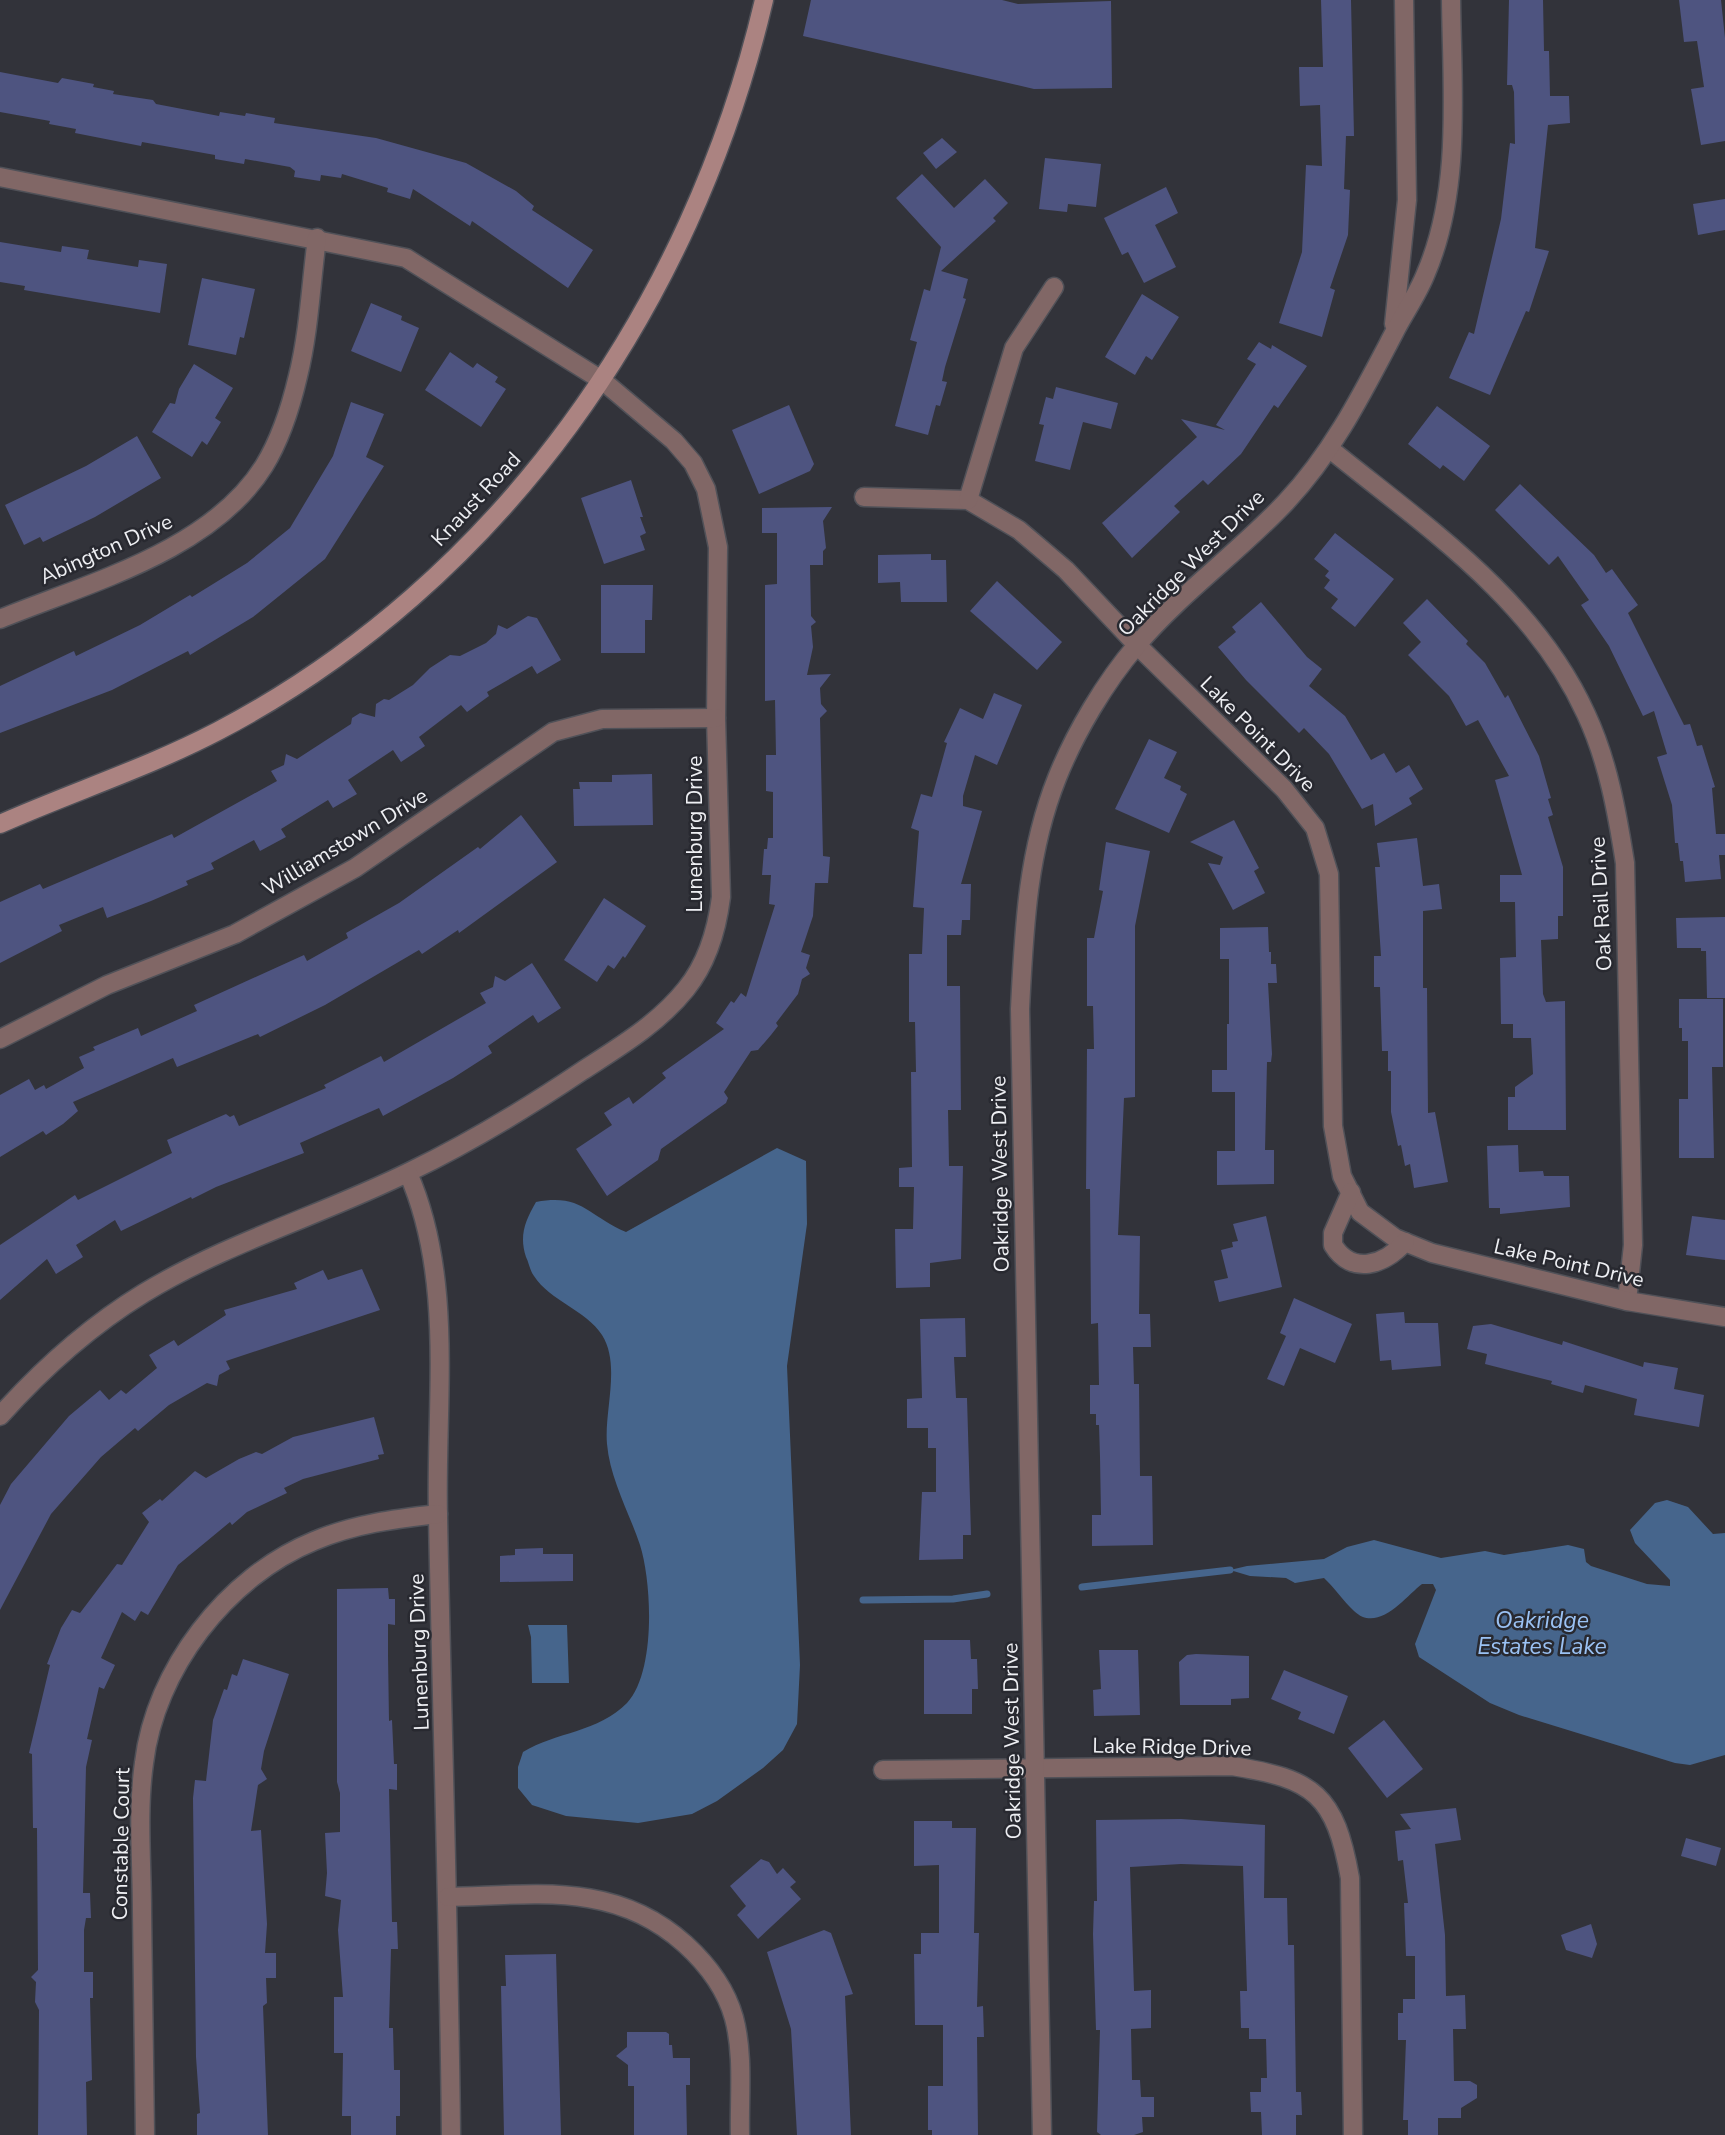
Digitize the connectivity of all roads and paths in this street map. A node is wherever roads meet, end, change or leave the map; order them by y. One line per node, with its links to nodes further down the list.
1 (764, 0): 8 (main road, Knaust Road)
2 (1404, 0): 7 (street, Oakridge West Drive)
3 (1451, 0): 7 (street, Oakridge West Drive)
4 (0, 177): 5 (street)
5 (317, 238): 8 (street); 12 (street, Abington Drive)
6 (1054, 287): 11 (street)
7 (1393, 334): 9 (street, Oakridge West Drive)
8 (603, 382): 14 (street, Lunenburg Drive); 15 (main road, Knaust Road)
9 (1330, 449): 13 (street, Oakridge West Drive); 20 (street, Oak Rail Drive)
10 (864, 497): 11 (street, Lake Point Drive)
11 (968, 500): 13 (street, Lake Point Drive)
12 (0, 619)
13 (1137, 645): 18 (street, Lake Point Drive); 25 (street, Oakridge West Drive)
14 (716, 718): 16 (street, Williamstown Drive); 17 (street, Lunenburg Drive)
15 (0, 824)
16 (0, 1039)
17 (408, 1173): 22 (street, Lunenburg Drive); 23 (street, Lunenburg Drive)
18 (1351, 1192): 19 (street, Lake Point Drive); 19 (street)
19 (1405, 1242): 20 (street, Lake Point Drive)
20 (1627, 1301): 21 (street, Lake Point Drive)
21 (1725, 1317)
22 (0, 1416)
23 (438, 1514): 26 (street, Lunenburg Drive); 27 (street, Constable Court)
24 (883, 1770): 25 (street, Lake Ridge Drive)
25 (1036, 1770): 30 (street, Oakridge West Drive); 31 (street, Lake Ridge Drive)
26 (448, 1897): 28 (street, Lunenburg Drive); 29 (street)
27 (145, 2135)
28 (451, 2135)
29 (740, 2135)
30 (1042, 2135)
31 (1353, 2135)

